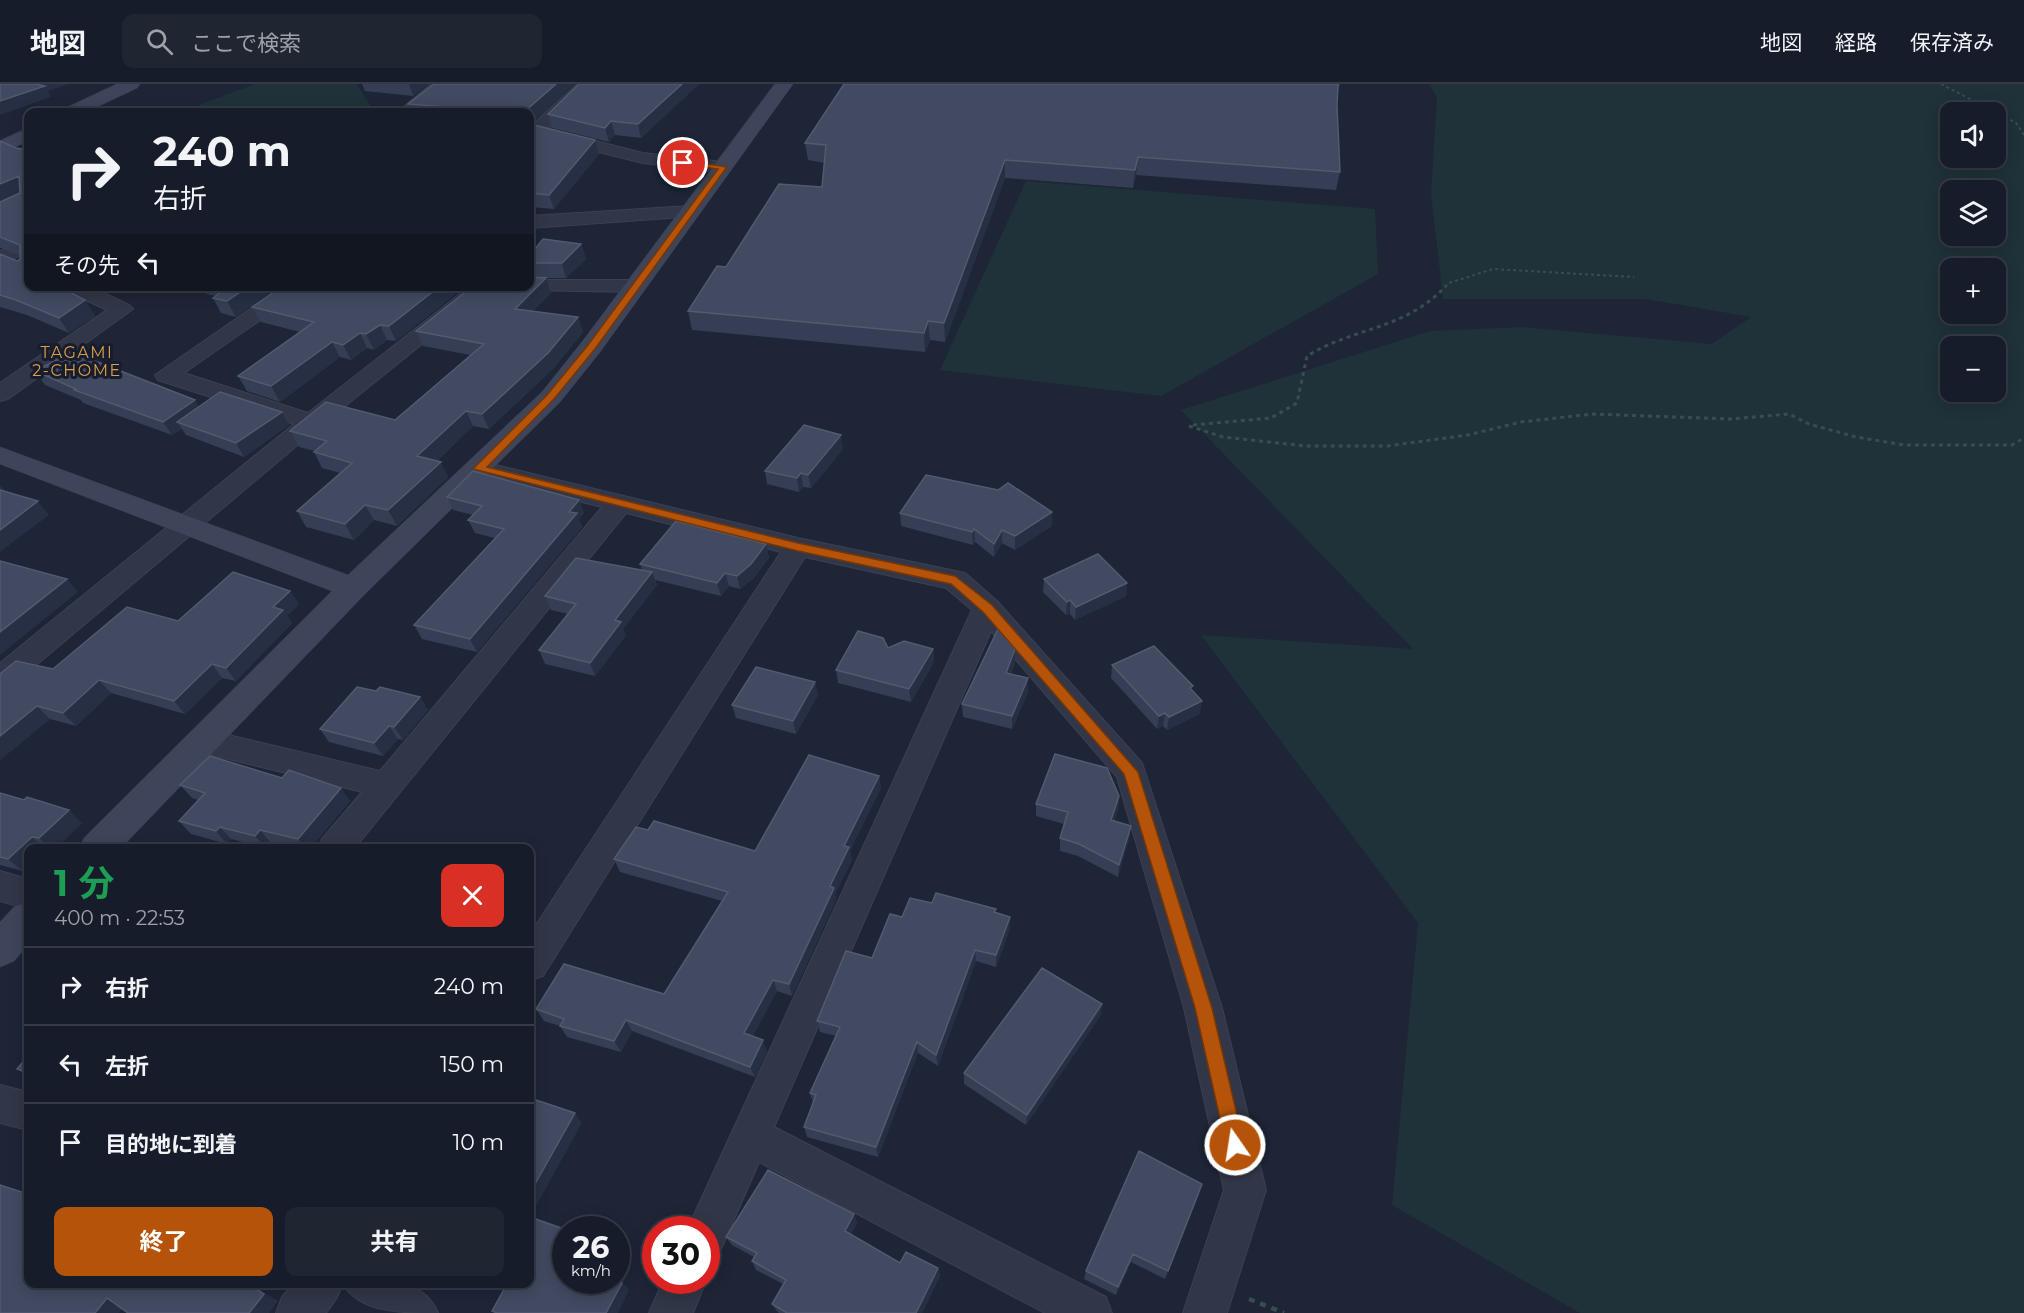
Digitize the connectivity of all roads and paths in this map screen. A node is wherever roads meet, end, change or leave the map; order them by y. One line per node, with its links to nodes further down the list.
1 (130, 84): 6 (street)
2 (441, 84): 7 (street)
3 (586, 84): 11 (street)
4 (784, 84): 11 (street)
5 (1941, 84): 8 (path)
6 (80, 108)
7 (411, 108)
8 (2024, 135)
9 (24, 138): 10 (street)
10 (0, 148)
11 (723, 167): 12 (street)
12 (690, 212): 13 (street); 19 (street)
13 (534, 222)
14 (24, 245): 15 (street)
15 (1, 256): 16 (street)
16 (24, 266)
17 (1634, 277): 25 (path)
18 (534, 286): 19 (street)
19 (635, 286): 27 (street)
20 (84, 291): 23 (street)
21 (292, 291): 24 (street)
22 (477, 291): 24 (street)
23 (0, 394)
24 (311, 422): 29 (street)
25 (2024, 438)
26 (0, 456): 29 (street)
27 (479, 469): 28 (street); 31 (street)
28 (620, 503): 30 (street); 36 (street)
29 (184, 526): 31 (street); 33 (street)
30 (798, 547): 32 (street); 43 (street)
31 (353, 588): 35 (street)
32 (987, 608): 46 (street); 55 (street)
33 (12, 656): 34 (street)
34 (0, 680)
35 (203, 741): 36 (street); 37 (street)
36 (387, 785): 38 (street)
37 (102, 844)
38 (338, 844)
39 (0, 886): 40 (street)
40 (24, 893)
41 (24, 923): 42 (street)
42 (0, 949)
43 (534, 958)
44 (0, 1104): 45 (street)
45 (24, 1110)
46 (751, 1136): 47 (street); 54 (street)
47 (714, 1216)
48 (318, 1288): 51 (street)
49 (372, 1288): 52 (street)
50 (680, 1294): 53 (street)
51 (298, 1313)
52 (416, 1313)
53 (671, 1313)
54 (1090, 1313)
55 (1205, 1313)

